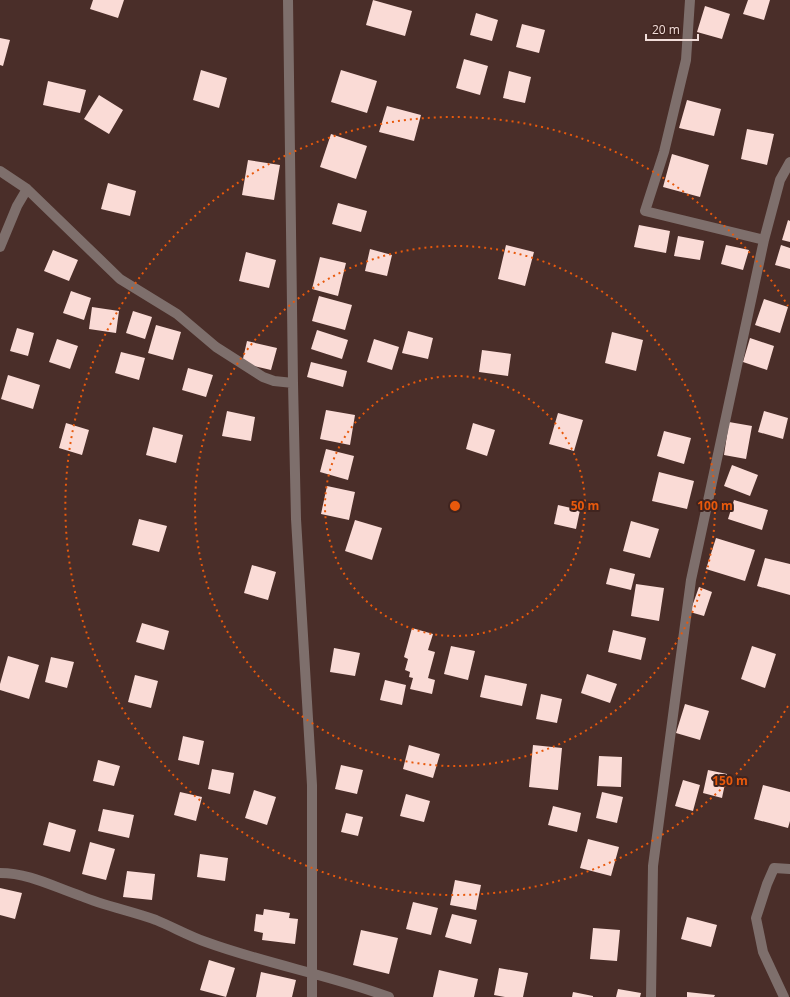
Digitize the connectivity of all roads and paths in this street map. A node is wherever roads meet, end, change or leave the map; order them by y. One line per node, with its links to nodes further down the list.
1 (288, 0): 8 (street)
2 (690, 0): 6 (street)
3 (790, 162): 6 (street)
4 (0, 172): 5 (street)
5 (27, 189): 7 (street); 8 (street)
6 (764, 240): 14 (street)
7 (0, 247)
8 (293, 383): 11 (street)
9 (790, 870): 15 (street)
10 (0, 873): 11 (street)
11 (312, 973): 12 (street); 13 (street)
12 (312, 997)
13 (389, 997)
14 (651, 997)
15 (784, 997)

